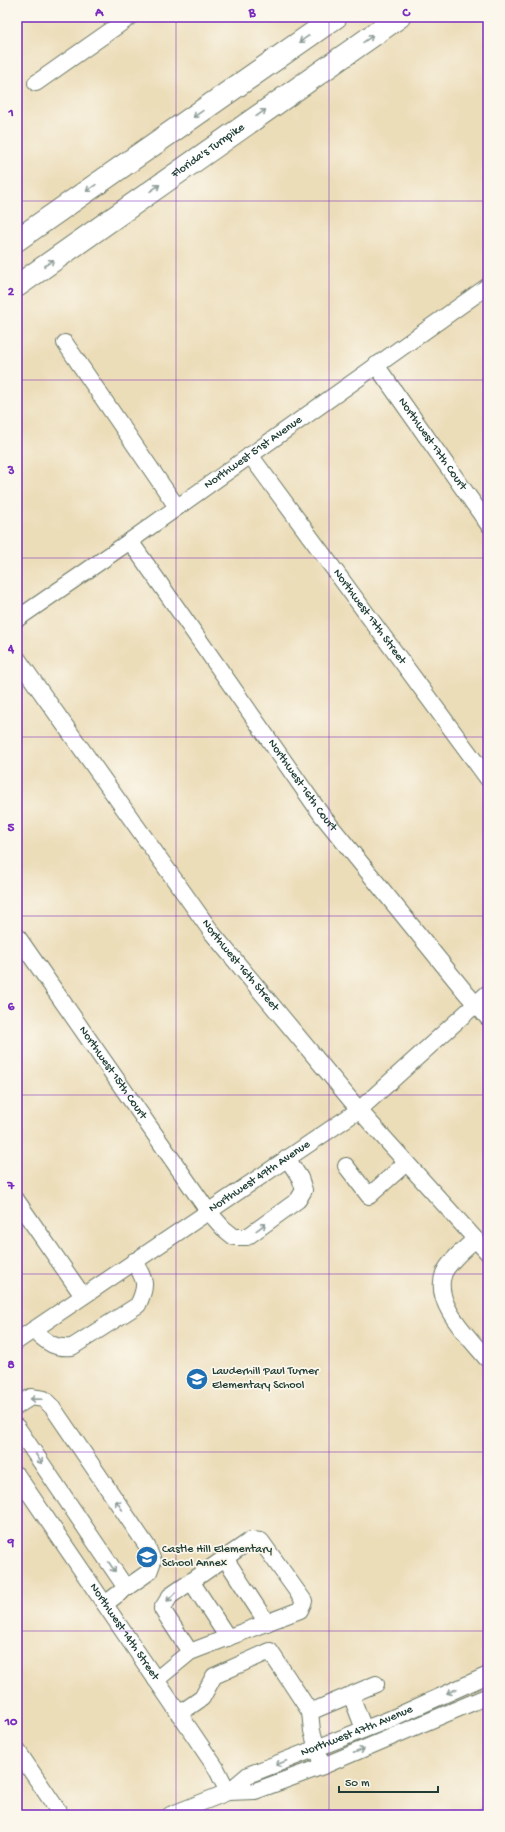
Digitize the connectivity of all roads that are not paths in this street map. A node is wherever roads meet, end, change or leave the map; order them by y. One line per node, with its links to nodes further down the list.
1 (130, 17): 4 (street)
2 (336, 17): 5 (highway, one-way to 5)
3 (399, 17): 6 (highway, Florida's Turnpike, one-way to 3)
4 (36, 83)
5 (17, 240)
6 (17, 286)
7 (488, 286): 9 (street, Northwest 51st Avenue)
8 (65, 343): 11 (street)
9 (376, 365): 10 (street, Northwest 51st Avenue); 12 (street, Northwest 17th Court)
10 (250, 455): 11 (street, Northwest 51st Avenue); 16 (street, Northwest 17th Street)
11 (177, 507): 13 (street, Northwest 51st Avenue)
12 (488, 524)
13 (130, 541): 14 (street, Northwest 51st Avenue); 19 (street, Northwest 16th Court)
14 (17, 619)
15 (17, 658): 21 (street, Northwest 16th Street)
16 (488, 779)
17 (17, 936): 26 (street, Northwest 15th Court)
18 (488, 993): 19 (street, Northwest 49th Avenue)
19 (475, 1004): 20 (street, Northwest 16th Court); 21 (street, Northwest 49th Avenue)
20 (488, 1018)
21 (359, 1110): 22 (street, Northwest 49th Avenue); 23 (street, Northwest 16th Street)
22 (287, 1158): 26 (street, Northwest 49th Avenue); 26 (street, Northwest 15th Court, one-way to 22)
23 (406, 1162): 24 (street); 27 (street, Northwest 16th Street)
24 (346, 1166)
25 (17, 1201): 30 (street)
26 (208, 1211): 29 (street, Northwest 49th Avenue)
27 (475, 1239): 28 (street, Northwest 16th Street); 33 (street)
28 (488, 1253)
29 (134, 1261): 30 (street, Northwest 49th Avenue); 31 (street)
30 (83, 1296): 31 (street, Northwest 49th Avenue)
31 (33, 1330): 32 (street, Northwest 49th Avenue)
32 (17, 1341)
33 (488, 1359)
34 (17, 1406): 39 (street, one-way to 34)
35 (17, 1427): 39 (street, one-way to 39)
36 (17, 1475): 40 (street, Northwest 14th Street)
37 (225, 1558): 38 (street); 41 (street); 41 (street)
38 (191, 1581): 42 (street); 43 (street, one-way to 43)
39 (126, 1588): 40 (street)
40 (105, 1604): 45 (street, Northwest 14th Street)
41 (267, 1623): 42 (street)
42 (228, 1638): 43 (street)
43 (190, 1652): 45 (street)
44 (488, 1676): 51 (street, Northwest 47th Avenue, one-way to 51)
45 (156, 1680): 50 (street, Northwest 14th Street)
46 (376, 1684): 47 (street)
47 (351, 1695): 49 (street); 51 (street)
48 (488, 1696): 54 (street, Northwest 47th Avenue, one-way to 48)
49 (310, 1712): 50 (street); 52 (street)
50 (179, 1714): 55 (street, Northwest 14th Street)
51 (364, 1729): 52 (street, Northwest 47th Avenue)
52 (317, 1749): 54 (street); 55 (street, Northwest 47th Avenue, one-way to 55)
53 (17, 1750): 56 (street)
54 (323, 1766): 55 (street, Northwest 47th Avenue)
55 (228, 1792): 57 (street, Northwest 47th Avenue)
56 (61, 1815)
57 (170, 1815)

